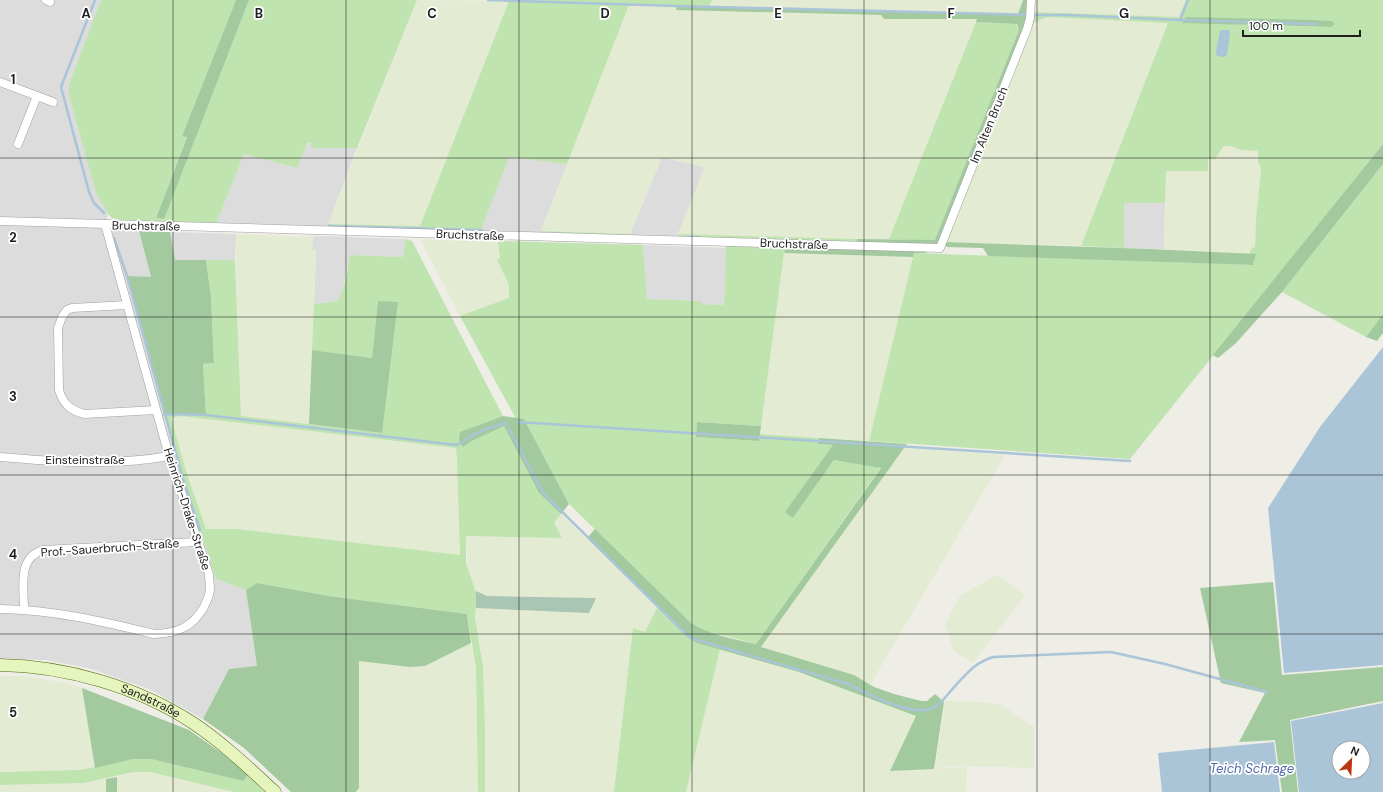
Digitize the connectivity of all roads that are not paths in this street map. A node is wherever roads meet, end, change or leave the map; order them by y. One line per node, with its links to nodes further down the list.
1 (1031, 0): 8 (street, Im Alten Bruch)
2 (0, 82): 3 (street)
3 (37, 96): 4 (street); 5 (street)
4 (53, 102)
5 (18, 144)
6 (0, 221): 7 (street, Bruchstraße)
7 (105, 224): 8 (street, Bruchstraße); 9 (street, Heinrich-Drake-Straße)
8 (940, 248)
9 (127, 305): 10 (street, Heinrich-Drake-Straße); 10 (street)
10 (156, 410): 11 (street, Heinrich-Drake-Straße)
11 (169, 456): 12 (street, Einsteinstraße); 13 (street, Heinrich-Drake-Straße)
12 (0, 457)
13 (198, 542): 15 (street, Prof.-Sauerbruch-Straße); 15 (street, Heinrich-Drake-Straße)
14 (0, 609): 15 (street, Heinrich-Drake-Straße)
15 (24, 609)
16 (0, 664): 17 (main road, Sandstraße)
17 (275, 792)

